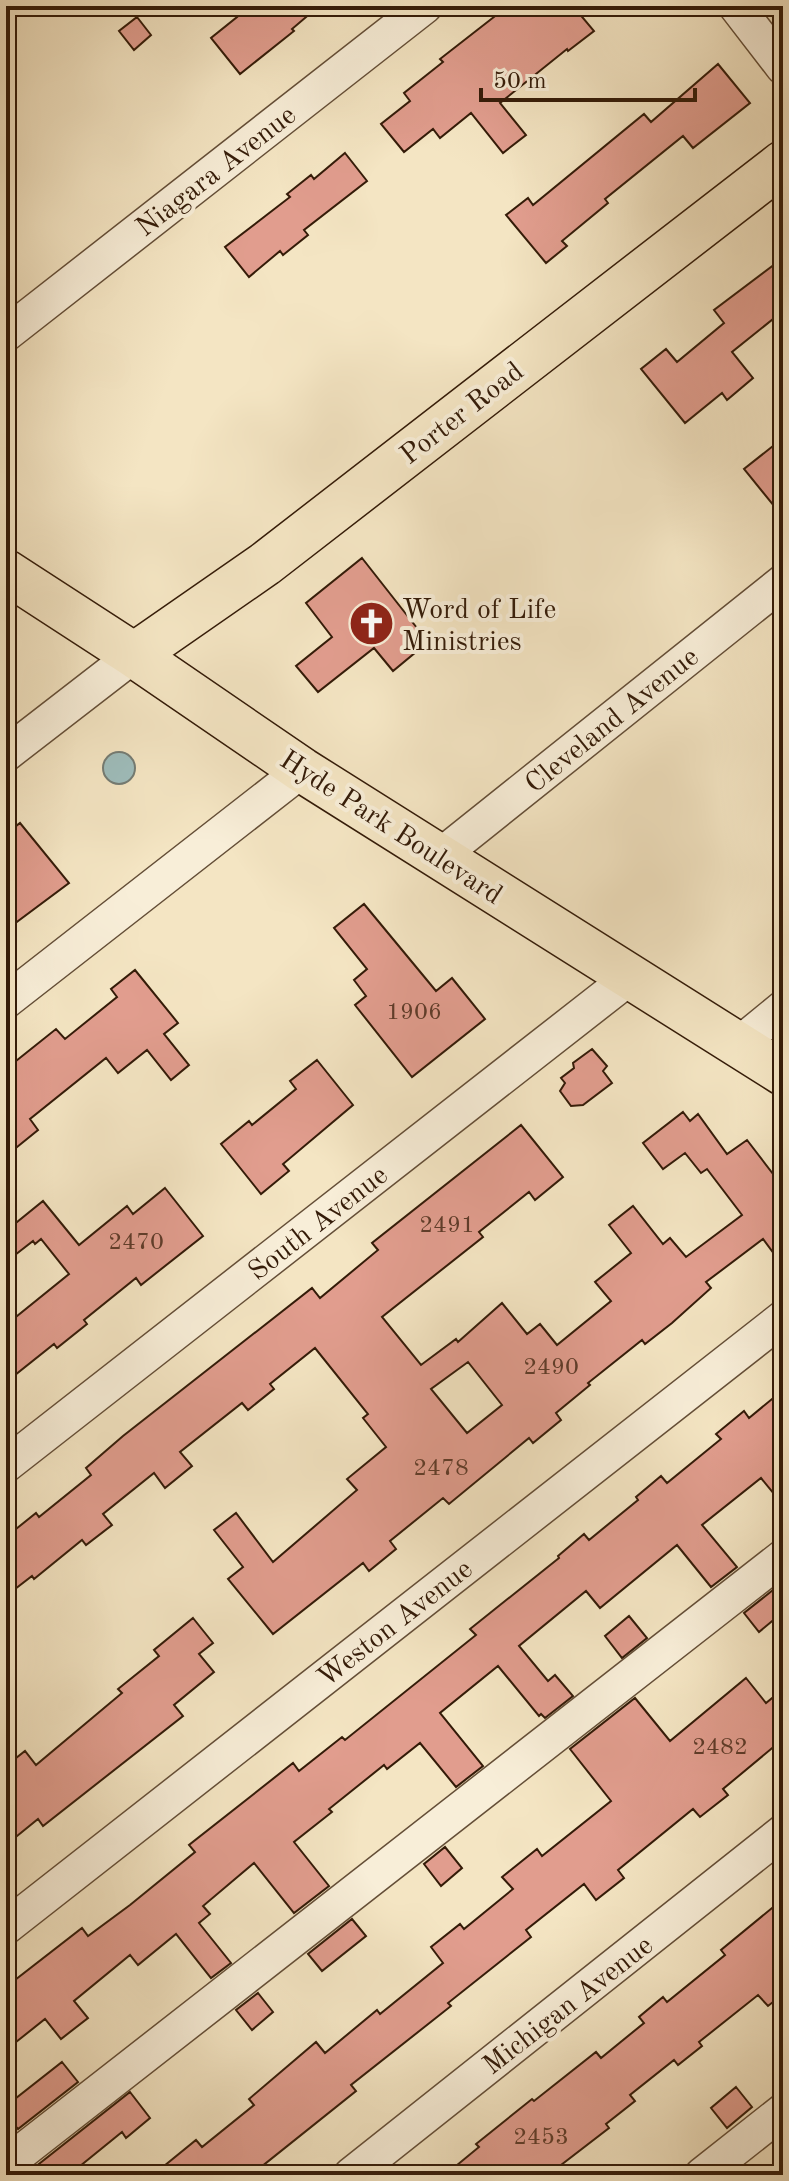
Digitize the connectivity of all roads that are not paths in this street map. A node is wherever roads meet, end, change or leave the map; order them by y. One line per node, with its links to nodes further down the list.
1 (425, 6): 5 (street, Niagara Avenue)
2 (736, 6): 3 (street)
3 (783, 67)
4 (783, 163): 8 (main road, Porter Road)
5 (6, 334)
6 (6, 572): 8 (main road, Hyde Park Boulevard)
7 (783, 582): 11 (street, Cleveland Avenue)
8 (134, 655): 9 (street); 10 (main road, Hyde Park Boulevard)
9 (6, 754)
10 (302, 770): 11 (main road, Hyde Park Boulevard); 13 (street)
11 (439, 857): 12 (main road, Hyde Park Boulevard)
12 (629, 978): 15 (main road, Hyde Park Boulevard); 18 (street, South Avenue)
13 (6, 1001)
14 (783, 1008): 15 (street)
15 (739, 1044): 16 (main road, Hyde Park Boulevard)
16 (783, 1073)
17 (783, 1318): 21 (street, Weston Avenue)
18 (6, 1465)
19 (783, 1557): 23 (street)
20 (783, 1832): 24 (street, Michigan Avenue)
21 (6, 1927)
22 (783, 2111): 25 (street)
23 (6, 2164)
24 (351, 2175)
25 (702, 2175)

